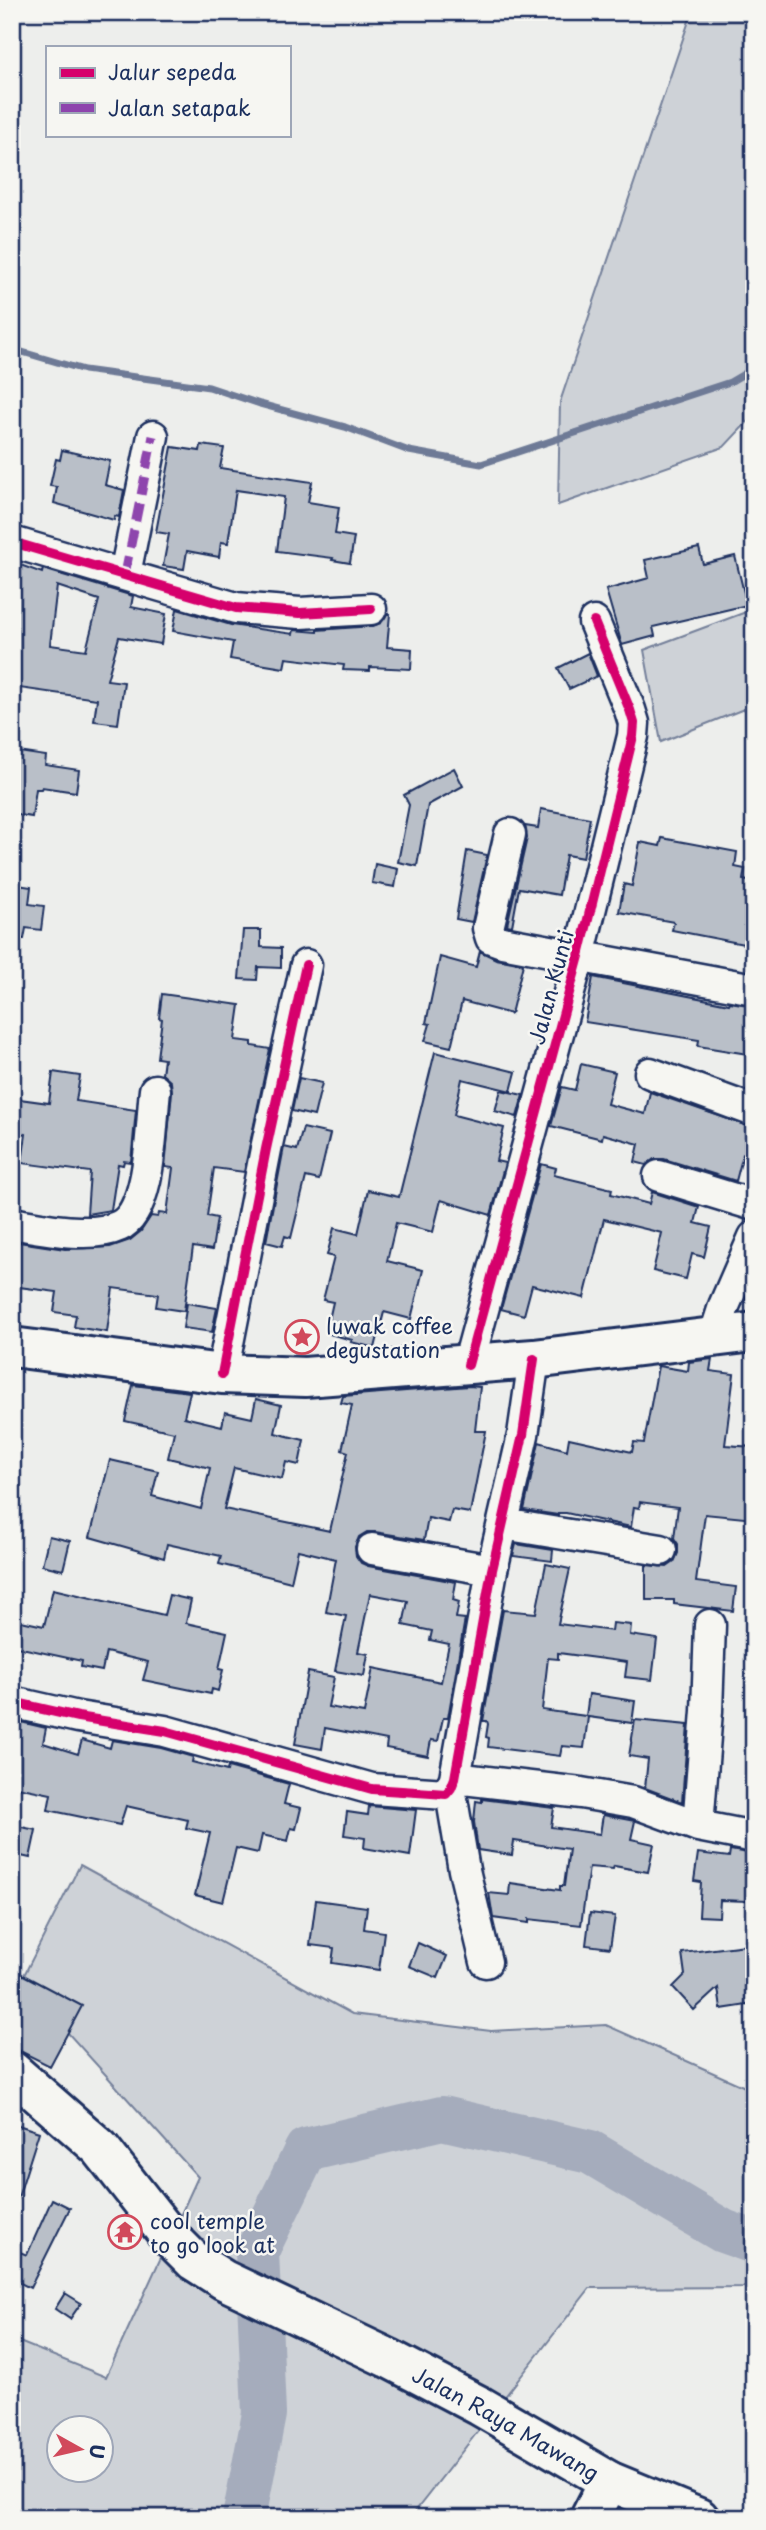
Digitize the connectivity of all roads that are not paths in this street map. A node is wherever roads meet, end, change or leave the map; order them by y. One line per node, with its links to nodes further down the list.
1 (153, 436): 3 (street)
2 (12, 542): 3 (street)
3 (125, 574): 4 (street)
4 (371, 609)
5 (594, 622): 7 (street, Jalan Kunti)
6 (510, 834): 7 (street)
7 (579, 956): 9 (street); 21 (street, Jalan Kunti)
8 (306, 965): 22 (street)
9 (754, 989)
10 (650, 1073): 12 (street)
11 (155, 1090): 15 (street)
12 (754, 1111)
13 (659, 1177): 14 (street)
14 (754, 1205)
15 (12, 1223)
16 (754, 1237): 18 (street)
17 (754, 1332): 18 (main road)
18 (714, 1337): 20 (main road)
19 (12, 1347): 22 (main road)
20 (534, 1359): 21 (main road); 23 (street)
21 (468, 1365): 22 (main road)
22 (222, 1374)
23 (503, 1524): 25 (street); 26 (street)
24 (372, 1549): 26 (street)
25 (661, 1550)
26 (492, 1570): 29 (street)
27 (710, 1625): 30 (street)
28 (12, 1702): 29 (street)
29 (451, 1786): 30 (street); 32 (street)
30 (698, 1826): 31 (street)
31 (754, 1837)
32 (486, 1962)
33 (12, 2071): 34 (main road, Jalan Raya Mawang)
34 (609, 2481): 35 (main road); 36 (main road, Jalan Raya Mawang)
35 (590, 2518)
36 (699, 2518)

